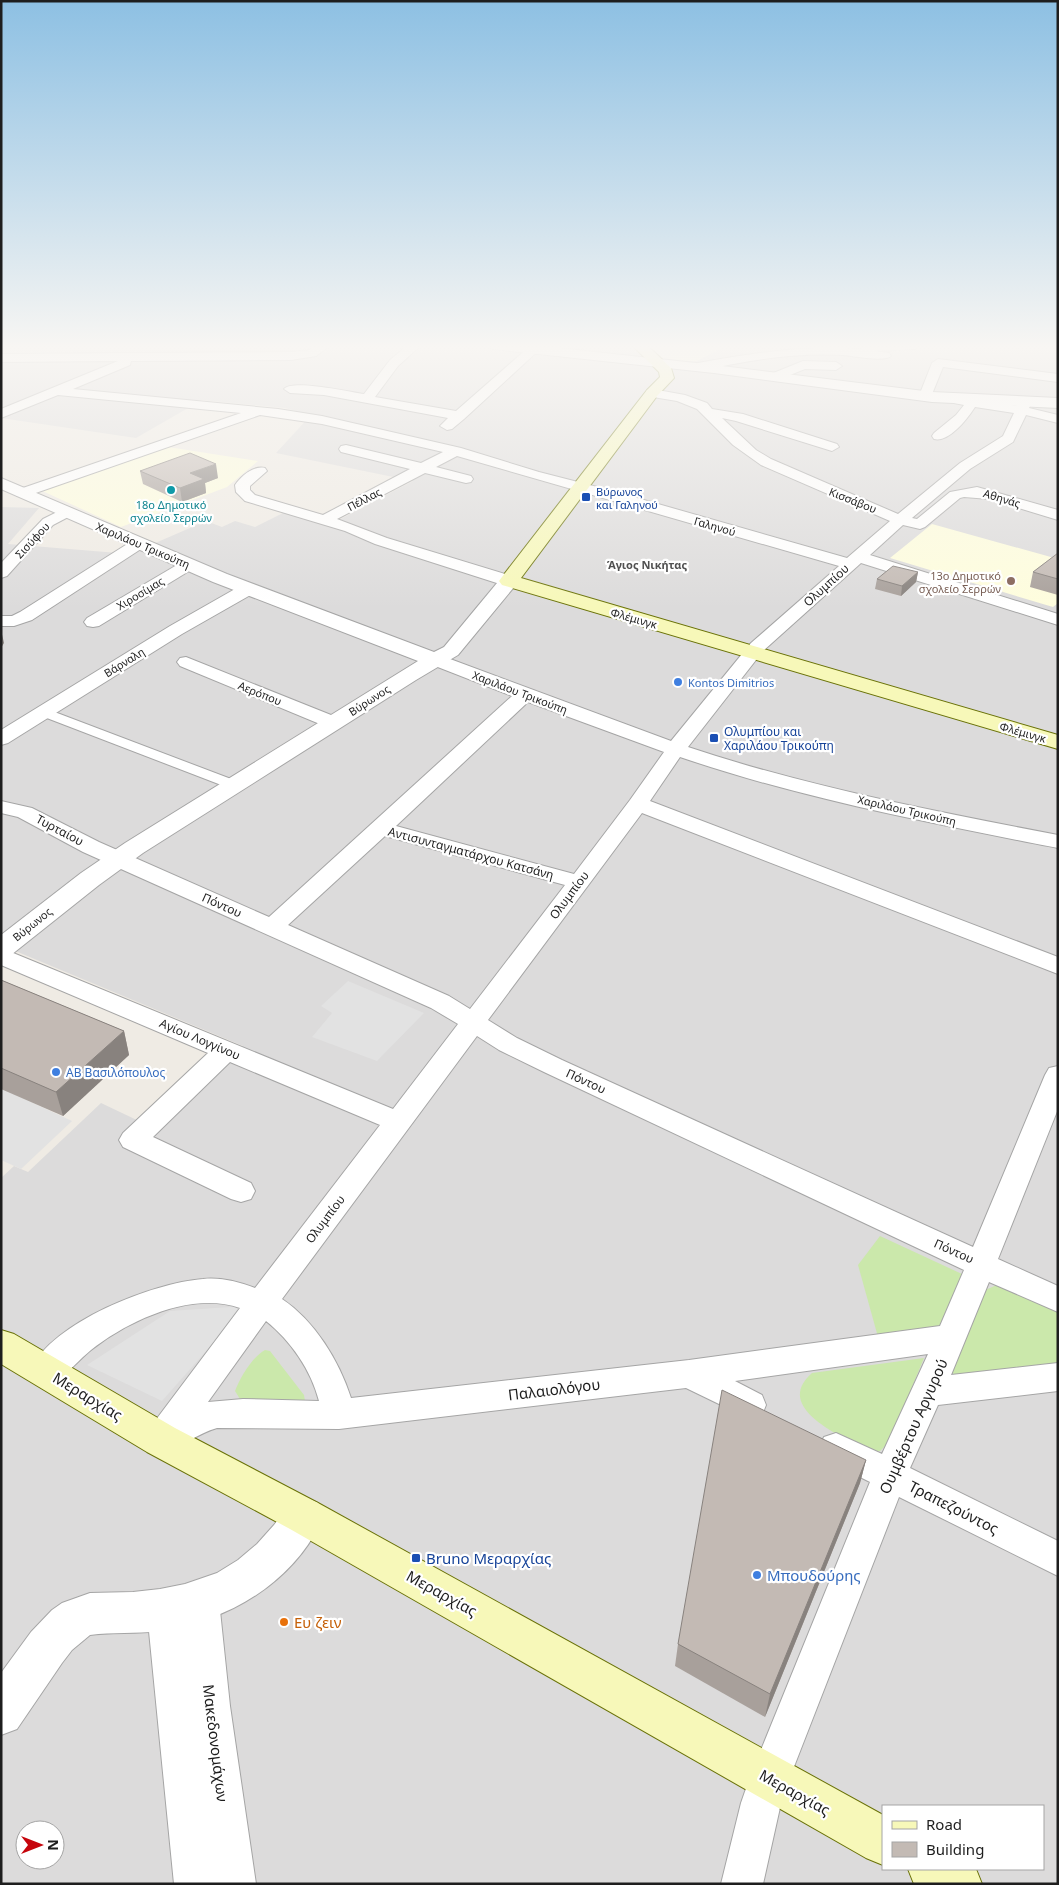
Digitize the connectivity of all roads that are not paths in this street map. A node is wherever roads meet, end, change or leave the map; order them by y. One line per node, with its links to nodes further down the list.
1 (197, 433): 20 (street)
2 (360, 433): 14 (street)
3 (377, 433): 11 (street, Γαληνού)
4 (440, 433): 11 (street)
5 (622, 433): 19 (main road, Βύρωνος)
6 (728, 433): 25 (street, Κισσάβου)
7 (788, 433): 12 (street)
8 (943, 433): 10 (street)
9 (1011, 433): 17 (street, Ολυμπίου)
10 (939, 436)
11 (427, 444): 13 (street, Γαληνού)
12 (832, 447)
13 (461, 452): 14 (street, Πέλλας); 19 (street, Γαληνού)
14 (422, 468): 16 (street); 24 (street, Πέλλας)
15 (260, 471): 24 (street, Φλέμινγκ)
16 (466, 479)
17 (947, 481): 21 (street, Αθηνάς); 25 (street, Ολυμπίου)
18 (1, 483): 20 (street, Χαριλάου Τρικούπη)
19 (581, 488): 27 (street, Γαληνού); 30 (main road, Βύρωνος)
20 (22, 493): 22 (street, Χαριλάου Τρικούπη)
21 (991, 495): 23 (street, Αθηνάς); 25 (street)
22 (67, 512): 26 (street, Χαριλάου Τρικούπη); 29 (street, Σισύφου)
23 (1058, 515)
24 (324, 520): 30 (street, Φλέμινγκ)
25 (900, 520): 27 (street, Ολυμπίου)
26 (138, 544): 28 (street, Χαριλάου Τρικούπη); 33 (street)
27 (854, 561): 32 (street); 35 (street, Ολυμπίου)
28 (188, 564): 31 (street, Χαριλάου Τρικούπη); 34 (street, Χιροσίμας)
29 (4, 567)
30 (509, 581): 35 (main road, Φλέμινγκ); 36 (street, Βύρωνος)
31 (248, 589): 36 (street, Χαριλάου Τρικούπη); 39 (street, Βάρναλη)
32 (1058, 620)
33 (1, 621)
34 (93, 622)
35 (752, 652): 42 (main road, Φλέμινγκ); 43 (street, Ολυμπίου)
36 (436, 660): 38 (street, Χαριλάου Τρικούπη); 40 (street, Βύρωνος)
37 (186, 662): 40 (street, Αερόπου)
38 (525, 694): 43 (street, Χαριλάου Τρικούπη); 47 (street, Αντισυνταγματάρχου Κατσάνη)
39 (44, 712): 41 (street, Βάρναλη); 44 (street)
40 (334, 723): 44 (street, Βύρωνος)
41 (1, 739)
42 (1058, 742)
43 (676, 748): 45 (street, Ολυμπίου); 48 (street, Χαριλάου Τρικούπη)
44 (234, 785): 49 (street, Βύρωνος)
45 (638, 804): 50 (street, Ολυμπίου); 54 (street)
46 (1, 807): 49 (street, Τυρταίου)
47 (380, 828): 50 (street, Αντισυνταγματάρχου Κατσάνη); 51 (street)
48 (1058, 842)
49 (117, 859): 51 (street, Πόντου); 52 (street, Βύρωνος)
50 (578, 882): 55 (street, Ολυμπίου)
51 (272, 926): 55 (street, Πόντου)
52 (1, 949)
53 (1, 956): 56 (street, Αγίου Λογγίνου)
54 (1058, 966)
55 (473, 1022): 58 (street, Ολυμπίου); 60 (street, Πόντου)
56 (227, 1050): 58 (street, Αγίου Λογγίνου); 59 (street)
57 (1058, 1075): 60 (street, Ουμβέρτου Αργυρού)
58 (398, 1122): 62 (street, Ολυμπίου)
59 (241, 1191)
60 (981, 1263): 61 (street, Πόντου); 63 (street, Ουμβέρτου Αργυρού)
61 (1058, 1300)
62 (262, 1302): 65 (street); 69 (street); 72 (street, Ολυμπίου)
63 (951, 1338): 66 (street, Παλαιολόγου); 68 (street, Ουμβέρτου Αργυρού)
64 (1, 1345): 65 (main road, Μεραρχίας)
65 (46, 1370): 72 (main road, Μεραρχίας)
66 (689, 1374): 69 (street, Παλαιολόγου); 70 (street)
67 (1058, 1377): 68 (street)
68 (927, 1392): 73 (street, Ουμβέρτου Αργυρού)
69 (339, 1415): 72 (street, Παλαιολόγου)
70 (776, 1418)
71 (811, 1436): 73 (street, Τραπεζούντος)
72 (161, 1440): 74 (main road, Μεραρχίας)
73 (890, 1475): 75 (street, Τραπεζούντος); 78 (street, Ουμβέρτου Αργυρού)
74 (304, 1516): 76 (street); 78 (main road, Μεραρχίας)
75 (1058, 1560)
76 (183, 1606): 77 (street); 81 (street); 82 (street, Μακεδονομάχων)
77 (1, 1712)
78 (770, 1777): 79 (main road, Μεραρχίας); 83 (street, Ουμβέρτου Αργυρού)
79 (882, 1840)
80 (934, 1870): 84 (main road)
81 (195, 1884)
82 (235, 1884)
83 (742, 1884)
84 (958, 1884)

